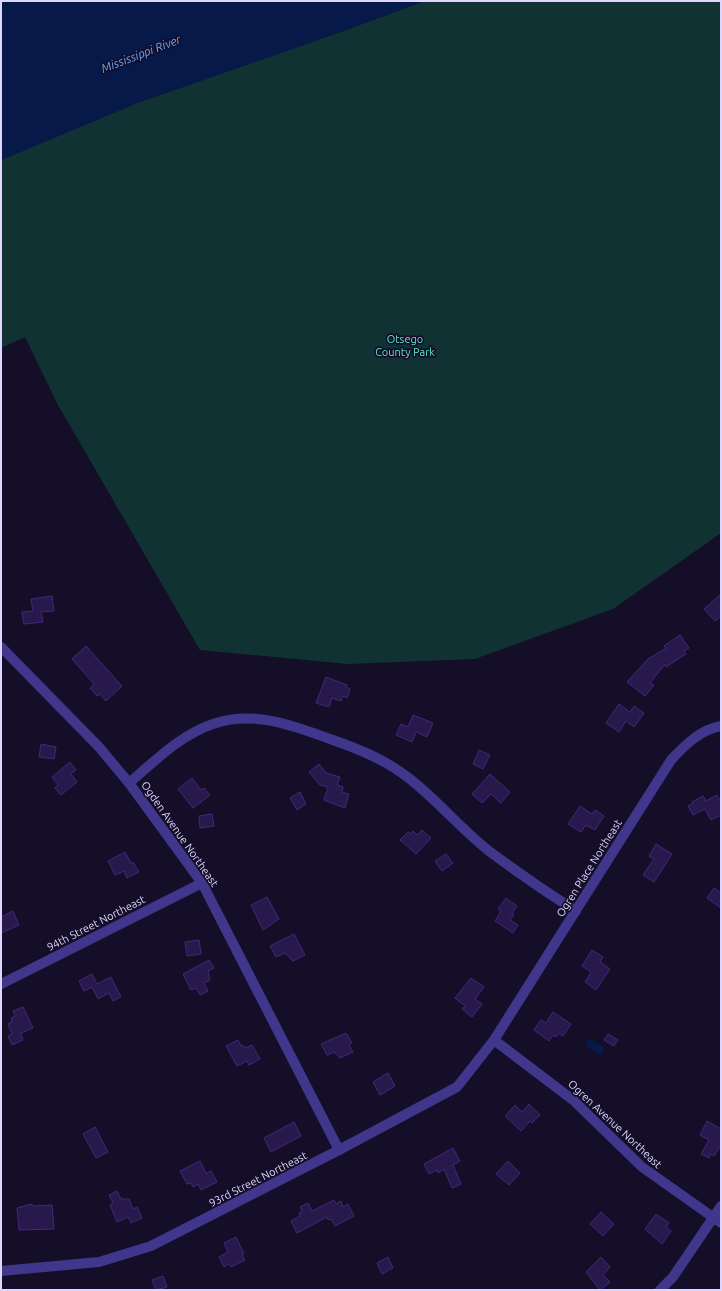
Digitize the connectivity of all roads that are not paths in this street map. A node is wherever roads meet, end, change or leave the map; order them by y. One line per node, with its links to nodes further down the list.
1 (1, 647): 3 (street, Ogden Avenue Northeast)
2 (721, 726): 5 (street, Ogren Place Northeast)
3 (129, 783): 4 (street, Ogden Avenue Northeast); 5 (street)
4 (202, 883): 6 (street, 94th Street Northeast); 8 (street, Ogden Avenue Northeast)
5 (576, 911): 7 (street, Ogren Place Northeast)
6 (1, 984)
7 (494, 1040): 8 (street, 93rd Street Northeast); 10 (street, Ogren Avenue Northeast)
8 (339, 1150): 11 (street, 93rd Street Northeast)
9 (721, 1206): 10 (street)
10 (717, 1221): 12 (street)
11 (1, 1271)
12 (660, 1290)

